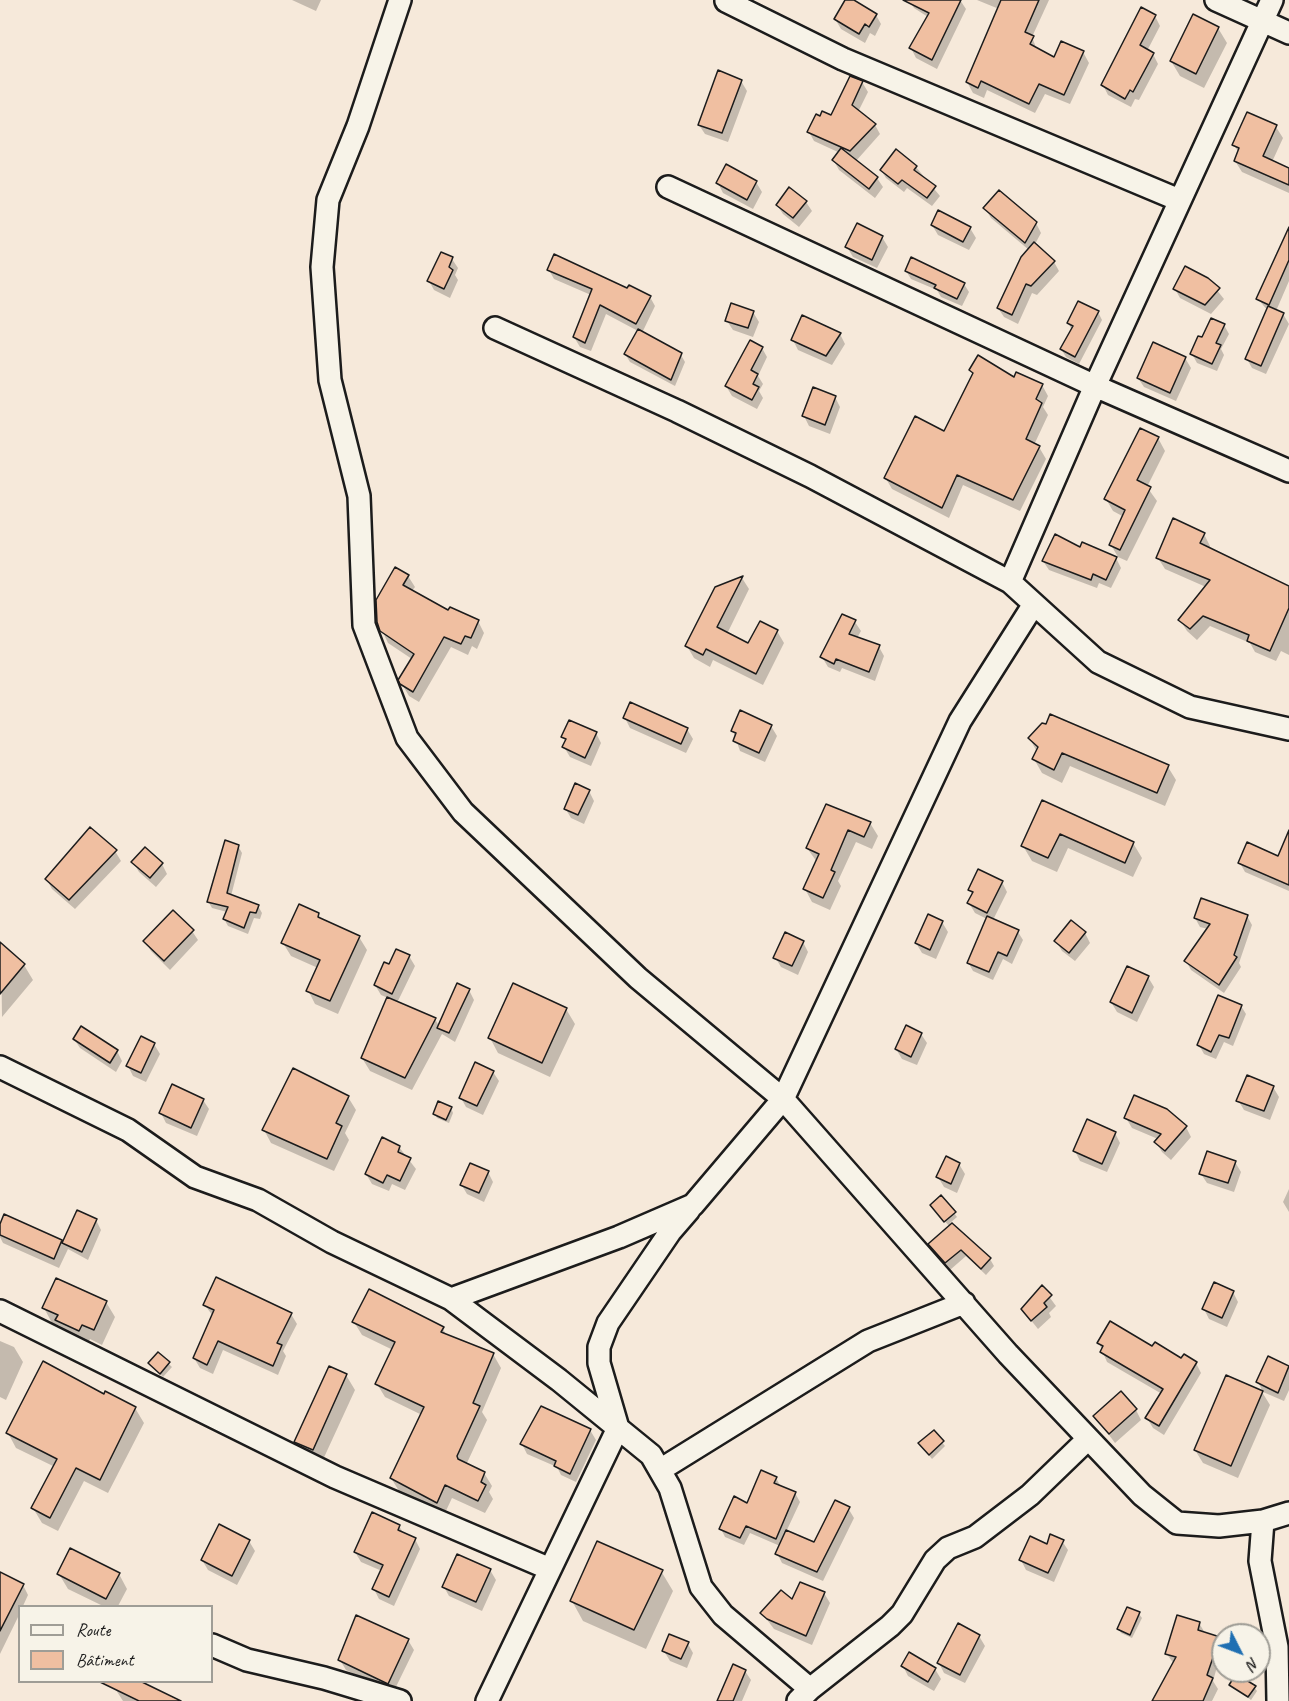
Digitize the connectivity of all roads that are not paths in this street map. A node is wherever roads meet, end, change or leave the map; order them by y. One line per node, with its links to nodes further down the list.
1 (400, 0): 16 (street)
2 (1216, 0): 5 (street)
3 (1272, 0): 5 (street)
4 (726, 1): 8 (street)
5 (1262, 20): 6 (street); 8 (street)
6 (1289, 33)
7 (668, 187): 10 (street)
8 (1179, 200): 10 (street)
9 (495, 327): 12 (street)
10 (1095, 386): 11 (street); 12 (street)
11 (1289, 471)
12 (1010, 582): 13 (street)
13 (1034, 604): 14 (street); 16 (street)
14 (1289, 729)
15 (0, 1067): 18 (street)
16 (783, 1099): 17 (street); 19 (street)
17 (693, 1205): 18 (street); 21 (street)
18 (451, 1299): 21 (street)
19 (964, 1303): 22 (street); 23 (street)
20 (0, 1311): 26 (street)
21 (618, 1428): 23 (street); 26 (street)
22 (1088, 1439): 25 (street); 28 (street)
23 (660, 1470): 28 (street)
24 (1289, 1510): 25 (street)
25 (1263, 1521): 31 (street)
26 (550, 1569): 30 (street)
27 (213, 1644): 29 (street)
28 (804, 1695)
29 (400, 1701)
30 (487, 1701)
31 (1278, 1701)

